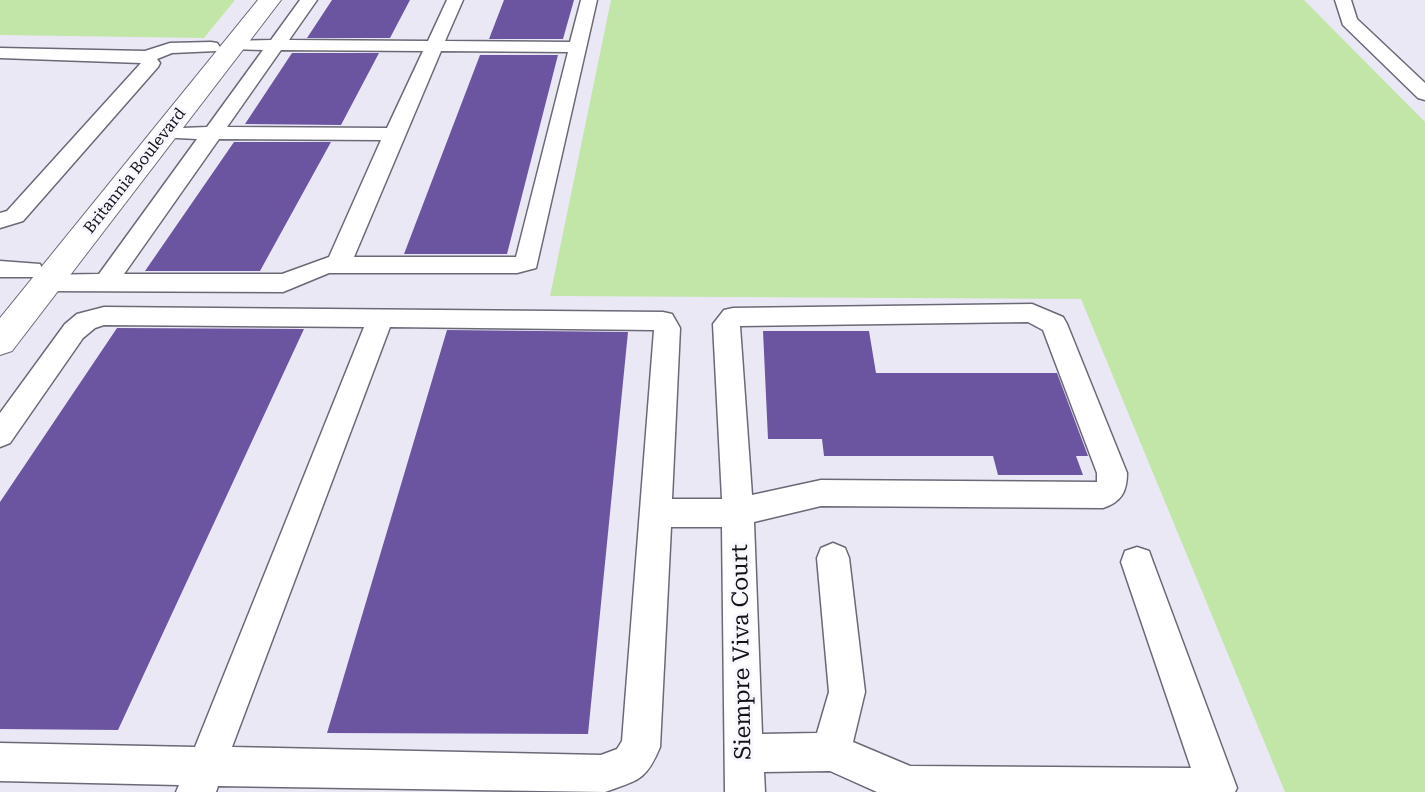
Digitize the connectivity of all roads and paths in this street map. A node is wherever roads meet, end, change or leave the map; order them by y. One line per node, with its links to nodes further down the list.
1 (250, 0): 8 (main road, Britannia Boulevard)
2 (270, 0): 8 (main road, Britannia Boulevard)
3 (309, 0): 7 (street)
4 (455, 0): 9 (street)
5 (589, 0): 10 (street)
6 (1343, 0): 13 (street)
7 (276, 45): 8 (street); 9 (street); 15 (street)
8 (223, 46): 12 (street); 14 (main road, Britannia Boulevard); 20 (main road, Britannia Boulevard)
9 (434, 46): 10 (street); 16 (street)
10 (578, 47): 18 (street)
11 (0, 53): 12 (street)
12 (146, 57): 17 (street)
13 (1425, 94)
14 (165, 132): 15 (street); 20 (main road, Britannia Boulevard)
15 (214, 133): 16 (street); 21 (street)
16 (394, 134): 18 (street)
17 (0, 221)
18 (338, 265): 21 (street)
19 (0, 269): 20 (street)
20 (39, 276): 21 (street); 22 (main road, Britannia Boulevard); 24 (main road, Britannia Boulevard)
21 (105, 283)
22 (0, 309)
23 (381, 318): 25 (street); 26 (street); 33 (street)
24 (0, 342)
25 (0, 435)
26 (655, 513): 27 (street); 33 (street)
27 (738, 513): 27 (street, Siempre Viva Court); 31 (street, Siempre Viva Court)
28 (833, 558): 30 (street)
29 (1137, 562): 30 (street)
30 (831, 752): 31 (street)
31 (744, 753): 34 (street, Siempre Viva Court)
32 (0, 762): 33 (street)
33 (201, 779)
34 (745, 792)

